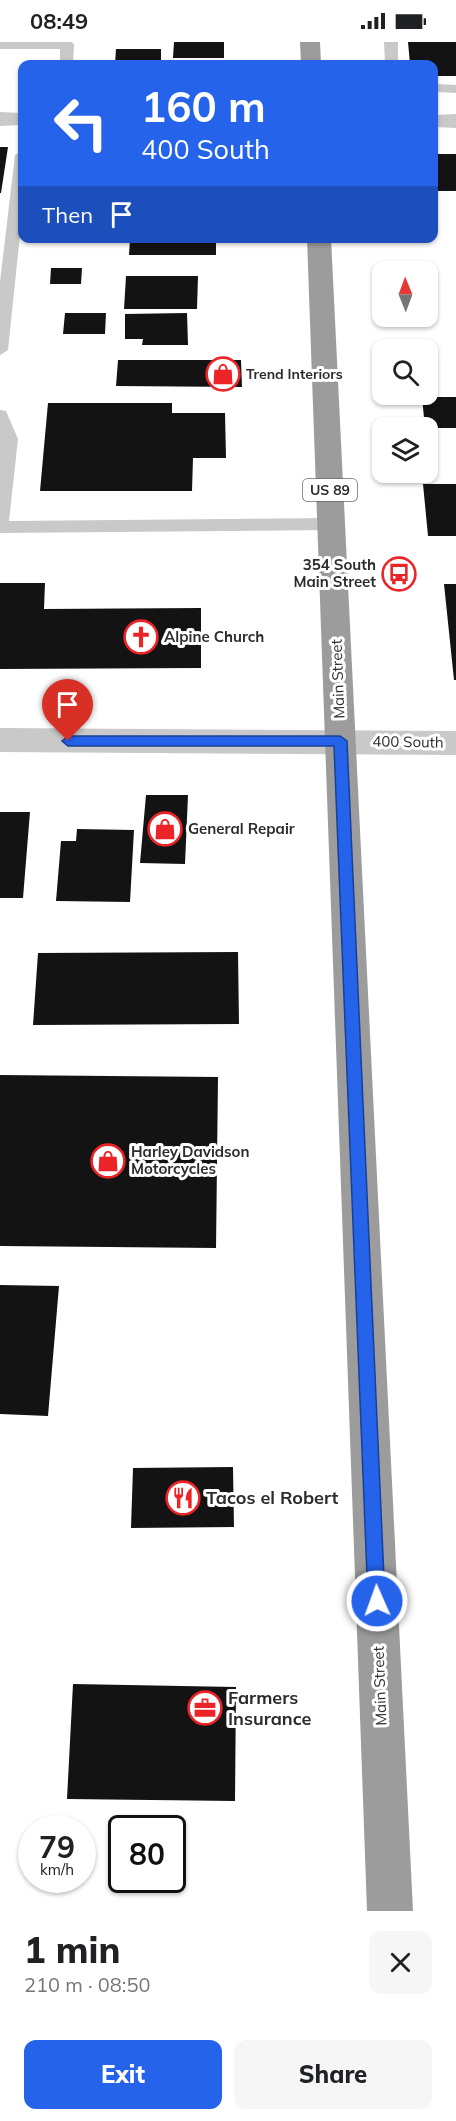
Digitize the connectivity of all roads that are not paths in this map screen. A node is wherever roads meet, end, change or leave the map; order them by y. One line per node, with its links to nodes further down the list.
1 (310, 42): 5 (highway)
2 (391, 42): 6 (lane)
3 (0, 45): 4 (lane)
4 (66, 60)
5 (311, 60)
6 (393, 60)
7 (438, 88): 8 (lane)
8 (456, 89)
9 (0, 119): 10 (street)
10 (18, 119)
11 (438, 122): 12 (street)
12 (456, 122)
13 (18, 190): 15 (lane)
14 (319, 243): 17 (highway, Main Street / US 89)
15 (0, 350)
16 (0, 415): 18 (lane)
17 (331, 524): 18 (lane); 20 (highway, Main Street / US 89)
18 (0, 525)
19 (0, 740): 20 (street, 400 South)
20 (340, 741): 21 (street, 400 South); 22 (highway, Main Street / US 89)
21 (456, 743)
22 (390, 1911)

